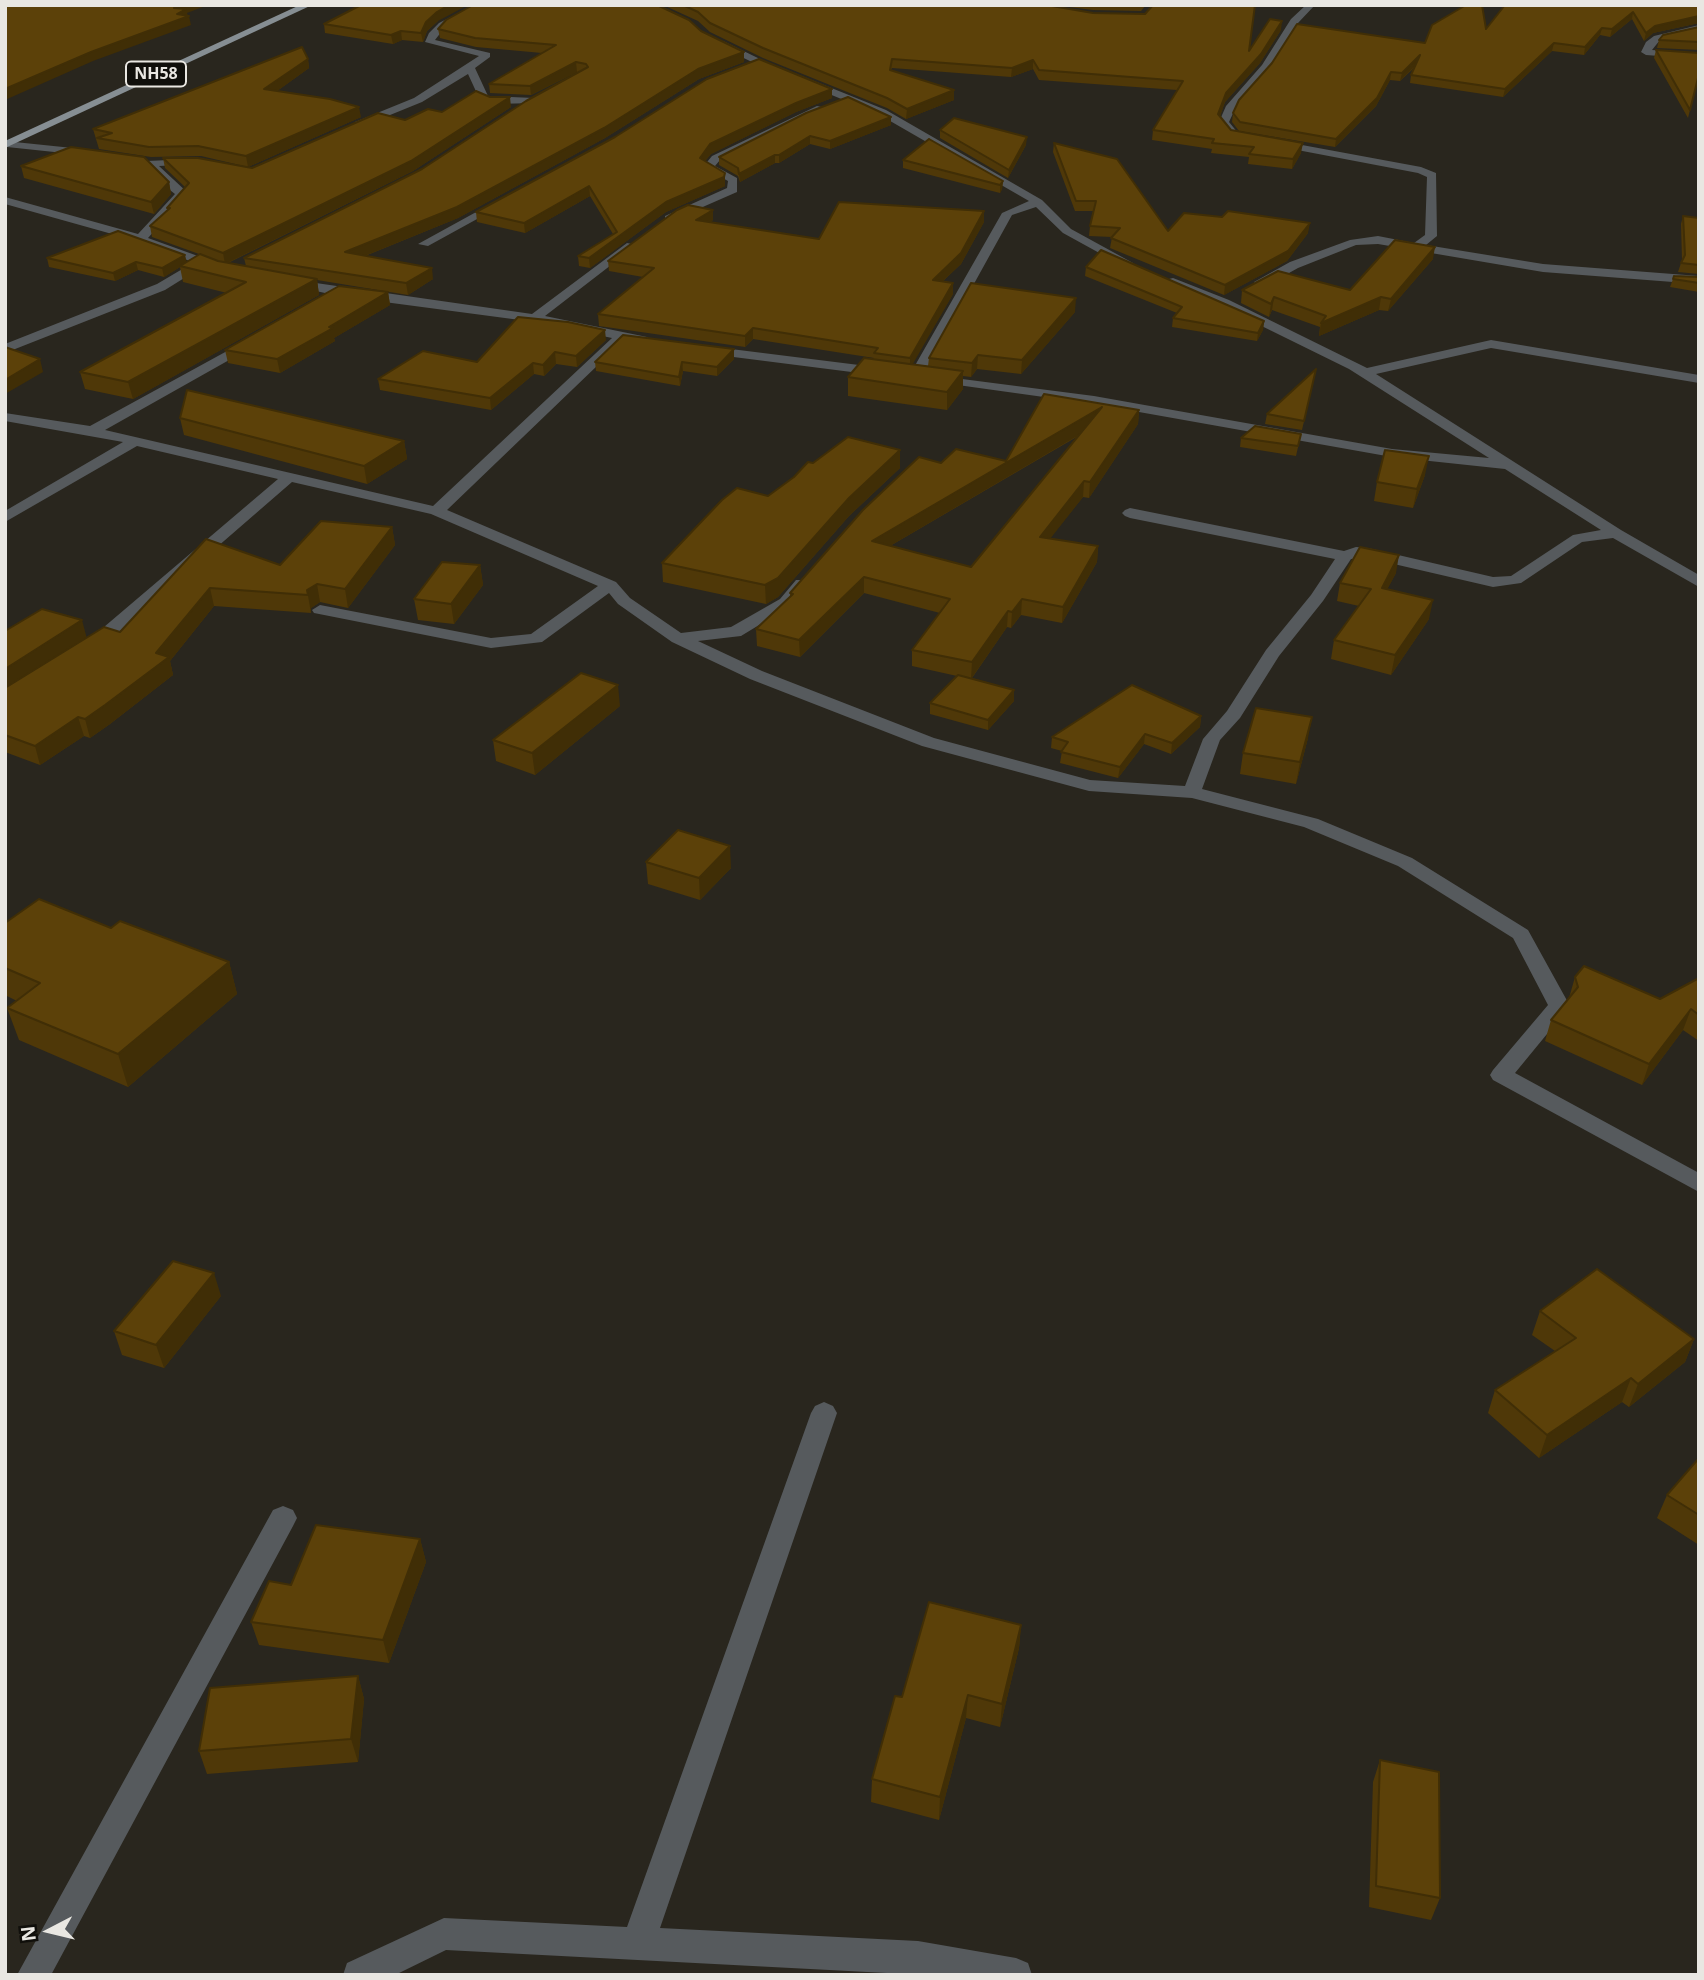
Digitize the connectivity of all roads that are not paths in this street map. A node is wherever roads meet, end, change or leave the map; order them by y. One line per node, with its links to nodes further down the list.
1 (308, 5): 13 (main road, NH58)
2 (481, 5): 7 (street)
3 (1311, 5): 25 (street)
4 (1699, 28): 6 (street)
5 (706, 36): 8 (street)
6 (1699, 56)
7 (470, 68): 9 (street); 12 (street)
8 (849, 98): 20 (street); 21 (street)
9 (492, 102): 10 (street); 11 (street)
10 (512, 114)
11 (492, 115)
12 (345, 130)
13 (6, 144): 14 (street)
14 (111, 156)
15 (138, 161): 17 (street)
16 (200, 162): 17 (street)
17 (151, 163): 22 (street)
18 (514, 195): 24 (street)
19 (5, 200): 22 (street)
20 (1038, 202): 27 (street); 42 (street)
21 (657, 227)
22 (141, 239): 26 (street)
23 (637, 241): 35 (street)
24 (424, 244)
25 (1415, 247): 31 (street); 33 (street)
26 (201, 262): 28 (street); 40 (street)
27 (1140, 268)
28 (226, 271)
29 (1165, 278): 33 (street)
30 (283, 280): 32 (street)
31 (1699, 280)
32 (339, 292): 34 (street); 35 (street)
33 (1237, 297): 41 (street)
34 (315, 305)
35 (535, 318): 36 (street)
36 (620, 337): 38 (street); 49 (street)
37 (256, 338): 45 (street)
38 (658, 342)
39 (696, 348): 42 (street)
40 (5, 349)
41 (1364, 373): 43 (street); 47 (street)
42 (916, 376): 47 (street)
43 (1699, 379)
44 (5, 417): 45 (street)
45 (92, 431): 46 (street)
46 (135, 441): 48 (street); 51 (street)
47 (1513, 466): 52 (street)
48 (290, 476): 49 (street); 59 (street)
49 (436, 511): 56 (street)
50 (1130, 513): 53 (street)
51 (5, 518)
52 (1616, 533): 53 (street); 55 (street)
53 (1345, 556): 60 (street)
54 (812, 572): 58 (street)
55 (1699, 582)
56 (610, 585): 57 (street); 58 (street)
57 (320, 610)
58 (678, 638): 60 (street)
59 (81, 654)
60 (1192, 792): 61 (street)
61 (1699, 1184)
62 (824, 1413): 64 (street)
63 (283, 1518): 65 (street)
64 (638, 1943): 66 (street); 67 (street)
65 (33, 1975)
66 (359, 1975)
67 (1016, 1975)

